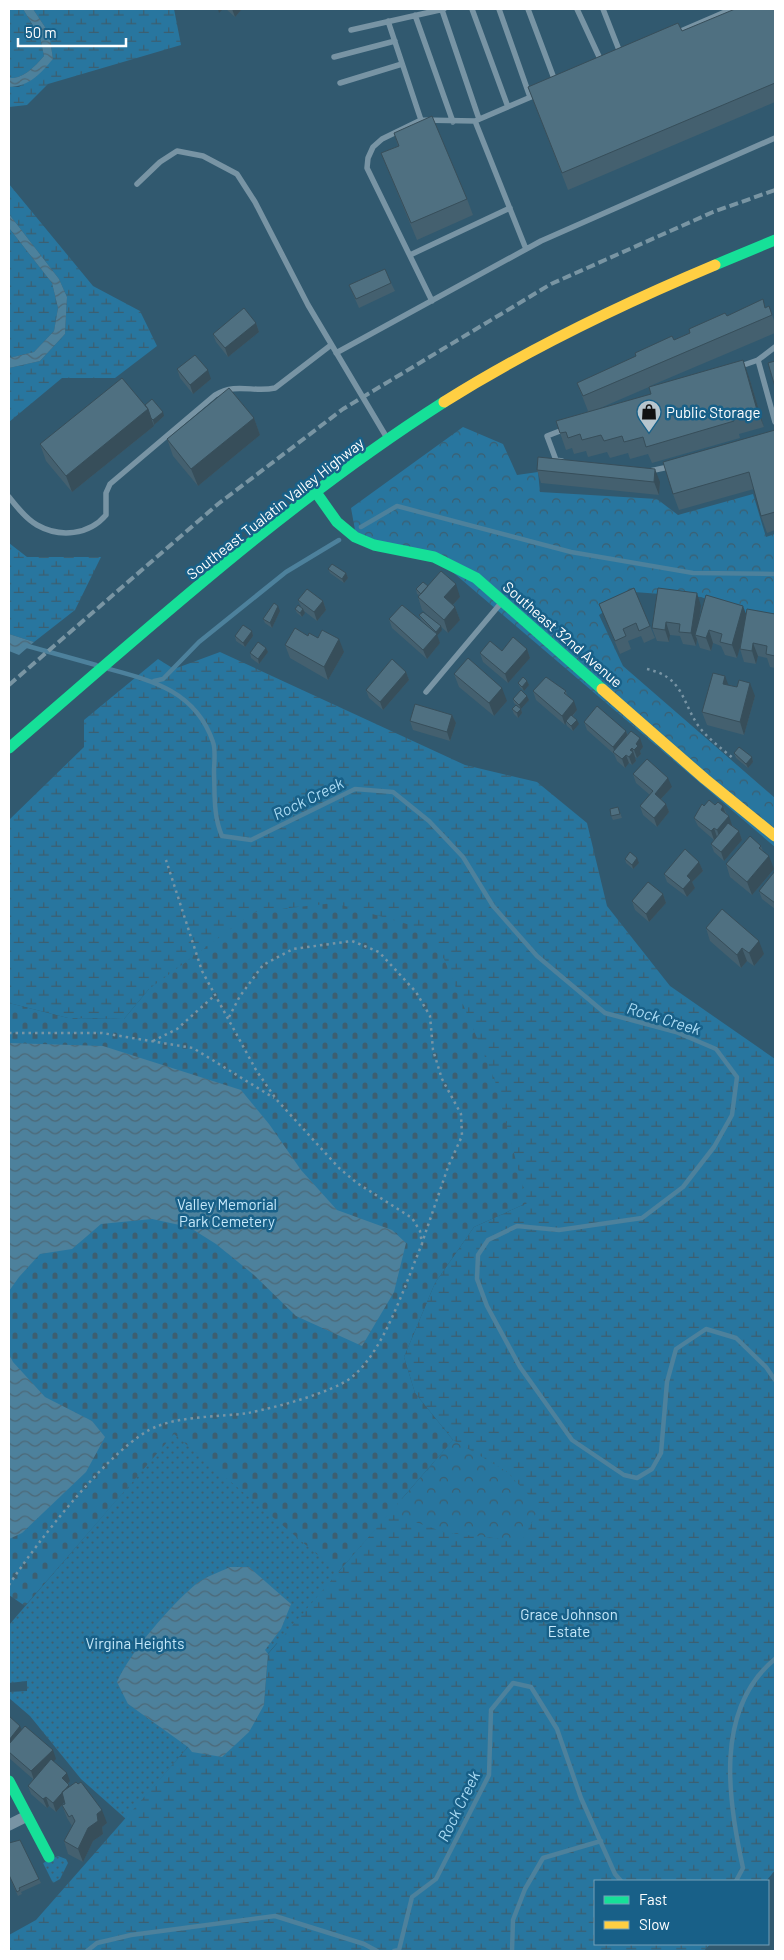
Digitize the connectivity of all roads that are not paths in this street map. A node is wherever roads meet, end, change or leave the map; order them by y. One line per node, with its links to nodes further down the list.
1 (444, 9): 8 (lane); 25 (lane)
2 (472, 9): 23 (lane)
3 (499, 9): 22 (lane)
4 (528, 9): 21 (lane)
5 (577, 9): 17 (lane)
6 (604, 9): 13 (lane)
7 (732, 9): 11 (lane)
8 (415, 16): 9 (lane); 26 (lane)
9 (388, 21): 10 (lane); 12 (lane)
10 (351, 30)
11 (664, 38)
12 (395, 41): 14 (lane); 16 (lane)
13 (630, 53)
14 (334, 57)
15 (609, 63): 17 (lane)
16 (402, 64): 20 (lane); 24 (lane)
17 (602, 65): 18 (lane)
18 (595, 69)
19 (564, 82): 21 (lane)
20 (340, 83)
21 (557, 85): 22 (lane)
22 (530, 97): 23 (lane)
23 (508, 107): 25 (lane)
24 (421, 120): 26 (lane); 32 (lane)
25 (477, 120): 26 (lane); 29 (lane)
26 (453, 122)
27 (775, 138): 31 (lane)
28 (137, 184): 34 (lane)
29 (510, 208): 31 (lane); 32 (lane)
30 (775, 240): 41 (main road, Southeast Tualatin Valley Highway)
31 (526, 248): 33 (lane)
32 (410, 255): 33 (lane)
33 (432, 301): 36 (lane)
34 (331, 345): 36 (lane); 46 (lane)
35 (775, 347): 37 (lane)
36 (336, 353): 41 (lane)
37 (758, 360): 38 (lane); 39 (lane)
38 (730, 370)
39 (775, 422)
40 (574, 426): 42 (lane)
41 (388, 439): 45 (main road, Southeast Tualatin Valley Highway)
42 (566, 461)
43 (682, 463): 44 (lane)
44 (644, 470)
45 (315, 491): 47 (main road, Southeast 32nd Avenue); 49 (main road, Southeast Tualatin Valley Highway)
46 (9, 498)
47 (503, 602): 48 (lane); 50 (main road, Southeast 32nd Avenue)
48 (426, 692)
49 (9, 748)
50 (775, 836)
51 (9, 1781): 52 (main road)
52 (27, 1816): 53 (street); 54 (main road)
53 (9, 1825)
54 (49, 1857)

